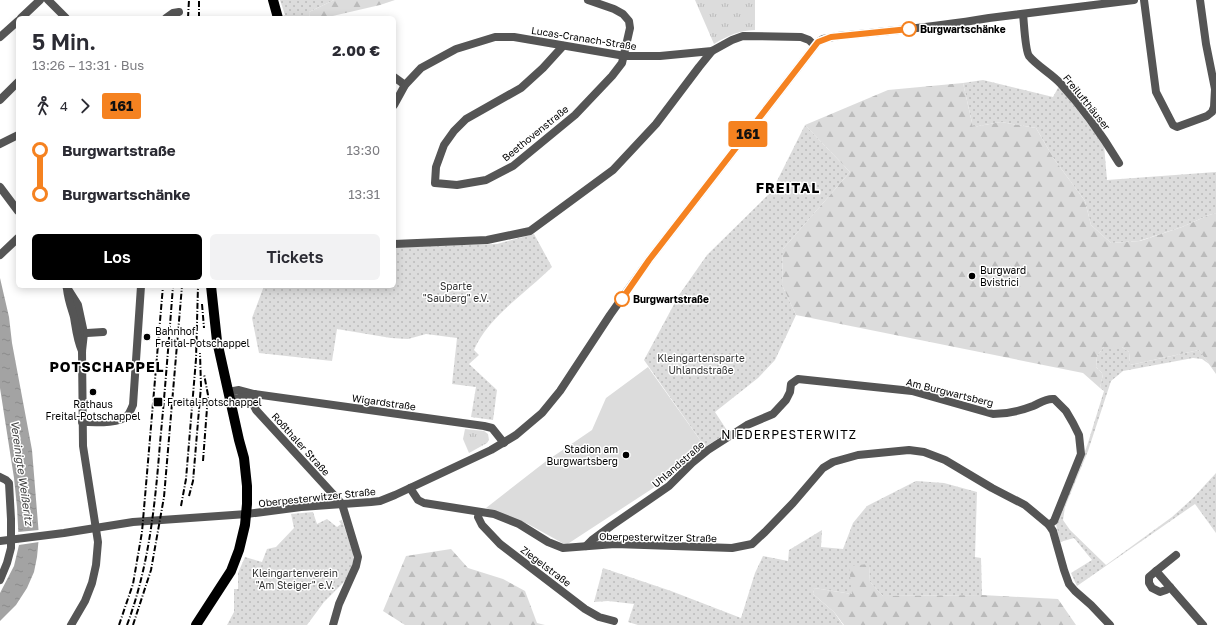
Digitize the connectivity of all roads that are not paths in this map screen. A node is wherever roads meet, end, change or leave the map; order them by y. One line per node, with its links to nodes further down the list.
1 (40, 0): 10 (street)
2 (48, 0): 11 (street)
3 (273, 0): 13 (main road)
4 (588, 0): 19 (street, Beethovenstraße)
5 (1134, 0): 9 (street)
6 (1144, 0): 7 (street)
7 (1200, 0)
8 (179, 12): 12 (street)
9 (1023, 14): 16 (street); 27 (street, Freilufthäuser)
10 (23, 16)
11 (64, 16)
12 (169, 16)
13 (277, 16)
14 (16, 22): 15 (street)
15 (0, 37)
16 (814, 45): 18 (street, Lucas-Cranach-Straße); 42 (street)
17 (563, 46): 19 (street, Lucas-Cranach-Straße); 19 (street, Beethovenstraße); 22 (street, Lucas-Cranach-Straße)
18 (712, 51): 19 (street, Lucas-Cranach-Straße); 31 (street)
19 (624, 56)
20 (396, 78): 22 (street)
21 (16, 84): 23 (street)
22 (405, 85): 24 (street, Lucas-Cranach-Straße)
23 (0, 100)
24 (396, 101)
25 (16, 136): 26 (street)
26 (0, 144)
27 (1119, 163)
28 (0, 187): 29 (street)
29 (16, 208)
30 (16, 240): 32 (street)
31 (396, 244)
32 (0, 255)
33 (68, 288): 41 (street)
34 (141, 288): 41 (street)
35 (211, 288): 40 (main road)
36 (103, 332): 37 (street)
37 (87, 333)
38 (795, 381): 48 (street, Am Burgwartsberg); 52 (street, Uhlandstraße)
39 (254, 394): 40 (street, Wigardstraße); 42 (street, Wigardstraße); 45 (street, Roßthaler Straße)
40 (229, 396): 47 (main road)
41 (86, 422): 49 (street)
42 (504, 443): 44 (street)
43 (0, 477): 50 (street)
44 (410, 488): 45 (street, Oberpesterwitzer Straße); 46 (street, Oberpesterwitzer Straße)
45 (342, 504): 47 (street, Oberpesterwitzer Straße); 60 (street)
46 (479, 513): 52 (street, Oberpesterwitzer Straße); 57 (street, Ziegelstraße)
47 (247, 514): 49 (street, Oberpesterwitzer Straße); 59 (main road)
48 (1049, 525): 52 (street, Oberpesterwitzer Straße); 61 (street)
49 (96, 527): 50 (street, Oberpesterwitzer Straße); 58 (street)
50 (15, 539): 51 (street, Oberpesterwitzer Straße); 55 (street)
51 (0, 541)
52 (586, 546)
53 (1176, 555): 54 (street)
54 (1156, 571): 56 (street); 56 (street)
55 (0, 580)
56 (1170, 587): 62 (street)
57 (614, 621)
58 (71, 625)
59 (196, 625)
60 (333, 625)
61 (1110, 625)
62 (1203, 625)

